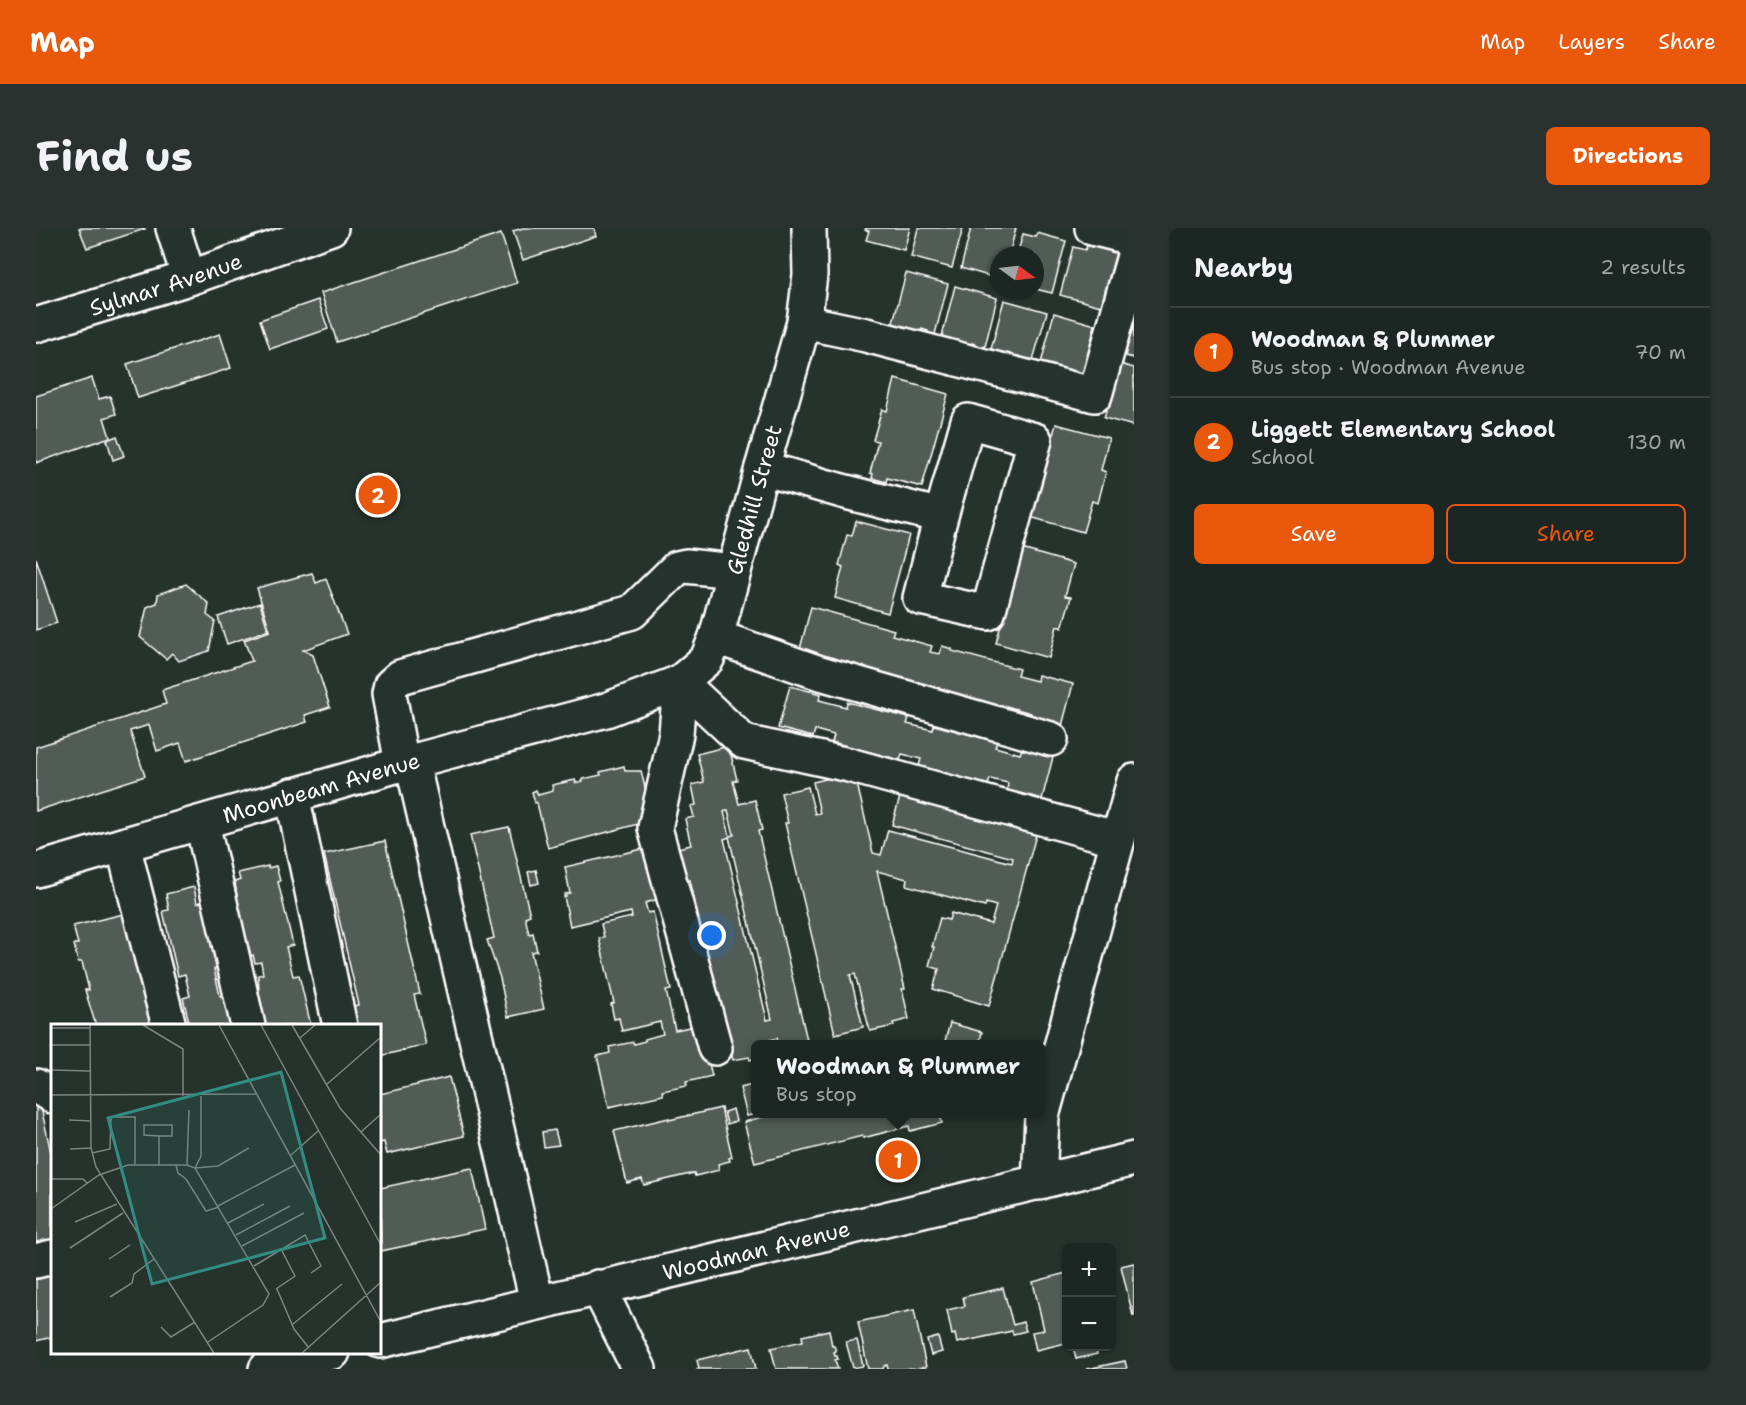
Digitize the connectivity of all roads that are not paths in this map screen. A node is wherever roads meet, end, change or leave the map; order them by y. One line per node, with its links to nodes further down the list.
1 (172, 228): 7 (street)
2 (809, 228): 8 (street, Gledhill Street)
3 (1092, 228): 5 (street)
4 (326, 229): 7 (street, Sylmar Avenue)
5 (1134, 246)
6 (1134, 256): 8 (street)
7 (189, 278): 9 (street, Sylmar Avenue)
8 (804, 322): 10 (street, Gledhill Street)
9 (36, 325)
10 (762, 468): 11 (street); 12 (street, Gledhill Street)
11 (941, 516): 11 (street)
12 (734, 571): 13 (street, Gledhill Street); 17 (street)
13 (716, 637): 14 (street, Gledhill Street); 16 (street)
14 (681, 682): 15 (street, Gledhill Street); 21 (street); 27 (street)
15 (606, 710): 17 (street, Moonbeam Avenue)
16 (1051, 739)
17 (407, 763): 19 (street, Moonbeam Avenue); 37 (street)
18 (1134, 782): 21 (street)
19 (292, 795): 20 (street, Moonbeam Avenue); 26 (street)
20 (202, 823): 22 (street, Moonbeam Avenue); 25 (street)
21 (1118, 839): 30 (street)
22 (123, 845): 23 (street, Moonbeam Avenue); 24 (street)
23 (36, 870)
24 (168, 1024)
25 (248, 1024)
26 (340, 1024)
27 (715, 1048)
28 (36, 1086): 29 (street)
29 (51, 1095)
30 (1045, 1105)
31 (1042, 1118): 33 (street)
32 (1134, 1159): 33 (street, Woodman Avenue)
33 (1039, 1183): 36 (street, Woodman Avenue)
34 (51, 1257): 35 (street)
35 (36, 1261)
36 (598, 1287): 37 (street, Woodman Avenue); 41 (street)
37 (537, 1302): 38 (street, Woodman Avenue)
38 (381, 1341)
39 (329, 1354): 40 (street)
40 (266, 1369)
41 (639, 1369)

